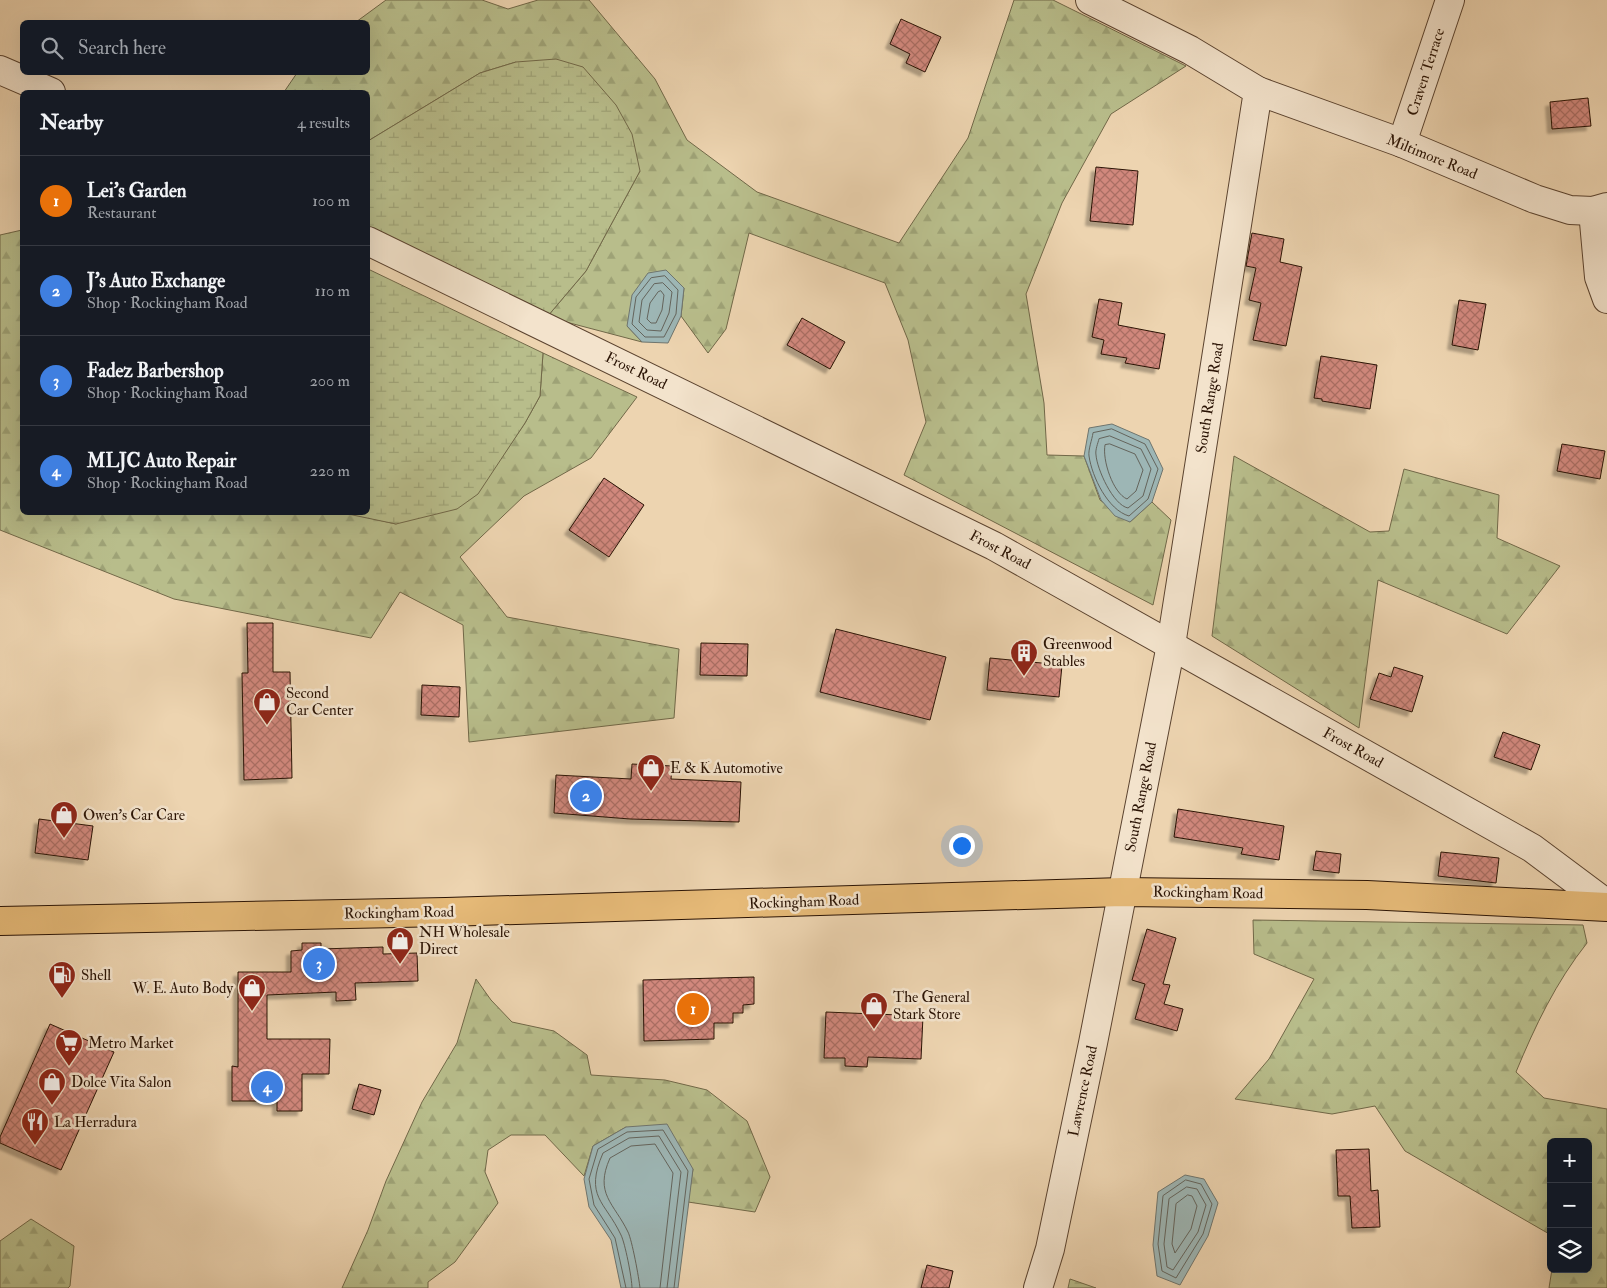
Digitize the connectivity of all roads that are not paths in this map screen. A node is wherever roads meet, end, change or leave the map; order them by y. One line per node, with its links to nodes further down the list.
1 (1090, 0): 5 (street)
2 (1450, 0): 6 (street, Craven Terrace)
3 (0, 70): 4 (street)
4 (46, 90)
5 (1258, 91): 6 (street, Miltimore Road); 10 (street, South Range Road)
6 (1402, 144): 7 (street, Miltimore Road)
7 (1600, 209): 9 (street)
8 (370, 241): 10 (street, Frost Road)
9 (1607, 299)
10 (1171, 645): 11 (street, South Range Road); 12 (street, Frost Road)
11 (1122, 892): 12 (main road, Rockingham Road); 13 (main road, Rockingham Road); 14 (street, Lawrence Road)
12 (1607, 906)
13 (0, 921)
14 (1038, 1288)

